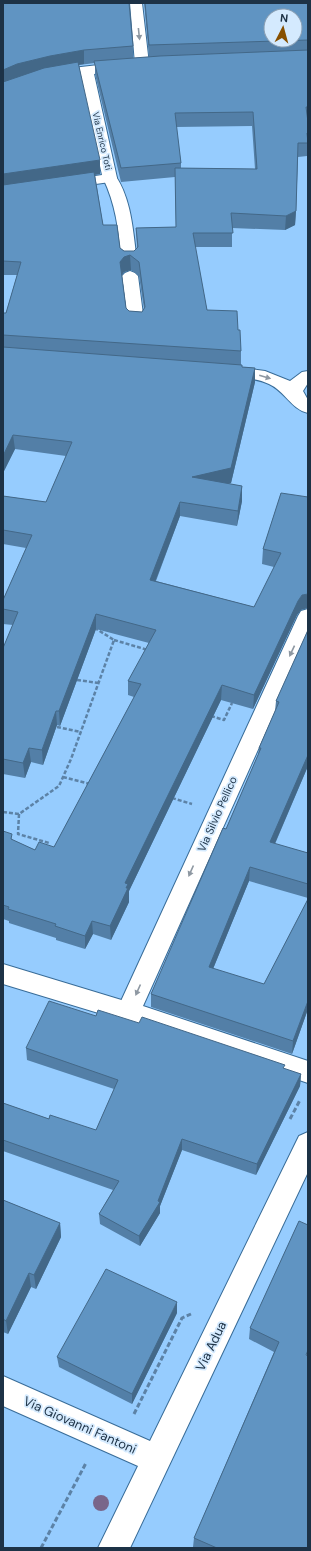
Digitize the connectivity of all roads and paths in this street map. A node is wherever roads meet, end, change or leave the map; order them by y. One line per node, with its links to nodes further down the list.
1 (136, 3): 2 (street, one-way to 2)
2 (142, 64): 3 (street); 4 (street)
3 (158, 64)
4 (86, 70): 5 (street); 6 (street, Via Enrico Toti)
5 (3, 90)
6 (110, 178): 7 (street, Via Enrico Toti); 8 (lane)
7 (56, 185)
8 (129, 261)
9 (130, 276): 10 (lane)
10 (136, 322)
11 (212, 370): 13 (street, one-way to 13)
12 (308, 376): 13 (street)
13 (302, 406)
14 (308, 616): 30 (street, Via Silvio Pellico, one-way to 30)
15 (90, 624): 16 (path)
16 (114, 640): 17 (path); 19 (path)
17 (150, 650)
18 (77, 680): 19 (path)
19 (98, 683): 23 (path)
20 (232, 703): 21 (path)
21 (211, 716)
22 (56, 727): 23 (path)
23 (81, 732): 24 (path)
24 (63, 777): 25 (path); 27 (path)
25 (95, 785)
26 (3, 812): 27 (path)
27 (19, 814): 28 (path)
28 (49, 844)
29 (3, 974): 30 (lane)
30 (128, 1012): 31 (street)
31 (304, 1070): 32 (path)
32 (287, 1125)
33 (308, 1144): 37 (street, Via Adua)
34 (194, 1312): 36 (path)
35 (3, 1391): 36 (street, Via Giovanni Fantoni)
36 (101, 1434): 37 (street, Via Giovanni Fantoni); 38 (path)
37 (157, 1459): 39 (street, Via Adua)
38 (41, 1548)
39 (114, 1548)

